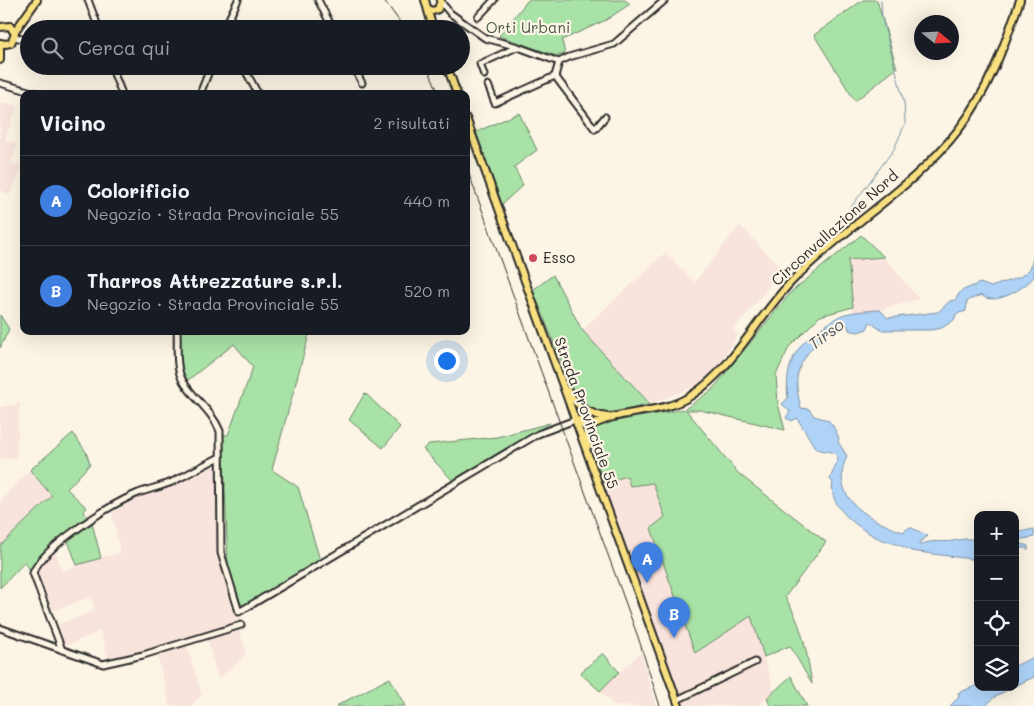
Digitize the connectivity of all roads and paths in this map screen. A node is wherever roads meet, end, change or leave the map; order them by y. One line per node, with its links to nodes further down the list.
1 (37, 0): 11 (main road)
2 (88, 0): 12 (street)
3 (238, 0): 13 (street)
4 (318, 0): 14 (street)
5 (424, 0): 9 (main road)
6 (494, 0): 10 (street)
7 (665, 0): 25 (street)
8 (1020, 0): 46 (main road, Circonvallazione Nord)
9 (436, 6): 15 (main road); 16 (street)
10 (478, 17)
11 (21, 20)
12 (96, 20)
13 (228, 20)
14 (328, 20)
15 (433, 20)
16 (460, 20)
17 (20, 21): 20 (main road)
18 (0, 26): 20 (main road)
19 (470, 27): 23 (street)
20 (13, 31): 21 (street); 22 (main road)
21 (20, 35)
22 (2, 43): 24 (main road)
23 (518, 46): 25 (street); 31 (street)
24 (1, 57)
25 (559, 62): 32 (street)
26 (115, 75): 37 (street)
27 (207, 75): 38 (street)
28 (248, 75): 39 (street)
29 (358, 75): 34 (street)
30 (451, 75): 40 (main road)
31 (484, 75)
32 (555, 76): 35 (street); 41 (street)
33 (0, 83): 36 (street)
34 (362, 83)
35 (488, 85)
36 (25, 90)
37 (120, 90)
38 (202, 90)
39 (256, 90)
40 (456, 90)
41 (605, 118)
42 (470, 128): 44 (main road, Strada Provinciale 55)
43 (177, 335): 49 (street)
44 (558, 372): 45 (main road); 47 (main road, Strada Provinciale 55)
45 (592, 413): 46 (main road, Circonvallazione Nord); 47 (main road)
46 (613, 417): 48 (main road, Circonvallazione Nord)
47 (576, 422): 48 (main road, Circonvallazione Nord); 49 (street); 50 (main road, Strada Provinciale 55)
48 (591, 425): 50 (main road)
49 (220, 457): 53 (street)
50 (590, 460): 55 (main road, Strada Provinciale 55)
51 (241, 625): 53 (street)
52 (0, 628): 53 (street)
53 (62, 650)
54 (755, 662): 55 (street)
55 (678, 703)

